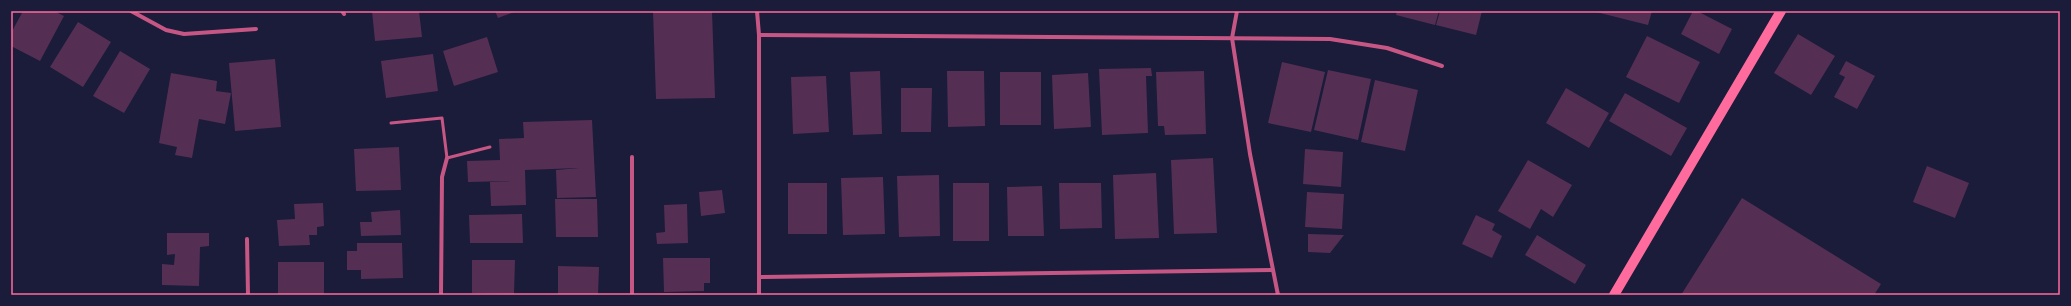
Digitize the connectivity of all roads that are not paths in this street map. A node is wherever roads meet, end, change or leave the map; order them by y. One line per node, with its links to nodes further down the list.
1 (131, 11): 5 (street)
2 (757, 11): 6 (street)
3 (1237, 11): 7 (street)
4 (1781, 11): 21 (main road)
5 (256, 29)
6 (759, 35): 7 (street); 15 (street)
7 (1232, 38): 8 (street); 14 (street)
8 (1442, 66)
9 (391, 123): 12 (lane)
10 (490, 147): 12 (lane)
11 (632, 157): 18 (street)
12 (447, 158): 17 (street)
13 (248, 239): 16 (street)
14 (1273, 270): 15 (street); 20 (street)
15 (759, 277): 19 (street)
16 (248, 295)
17 (441, 295)
18 (632, 295)
19 (759, 295)
20 (1278, 295)
21 (1614, 295)

